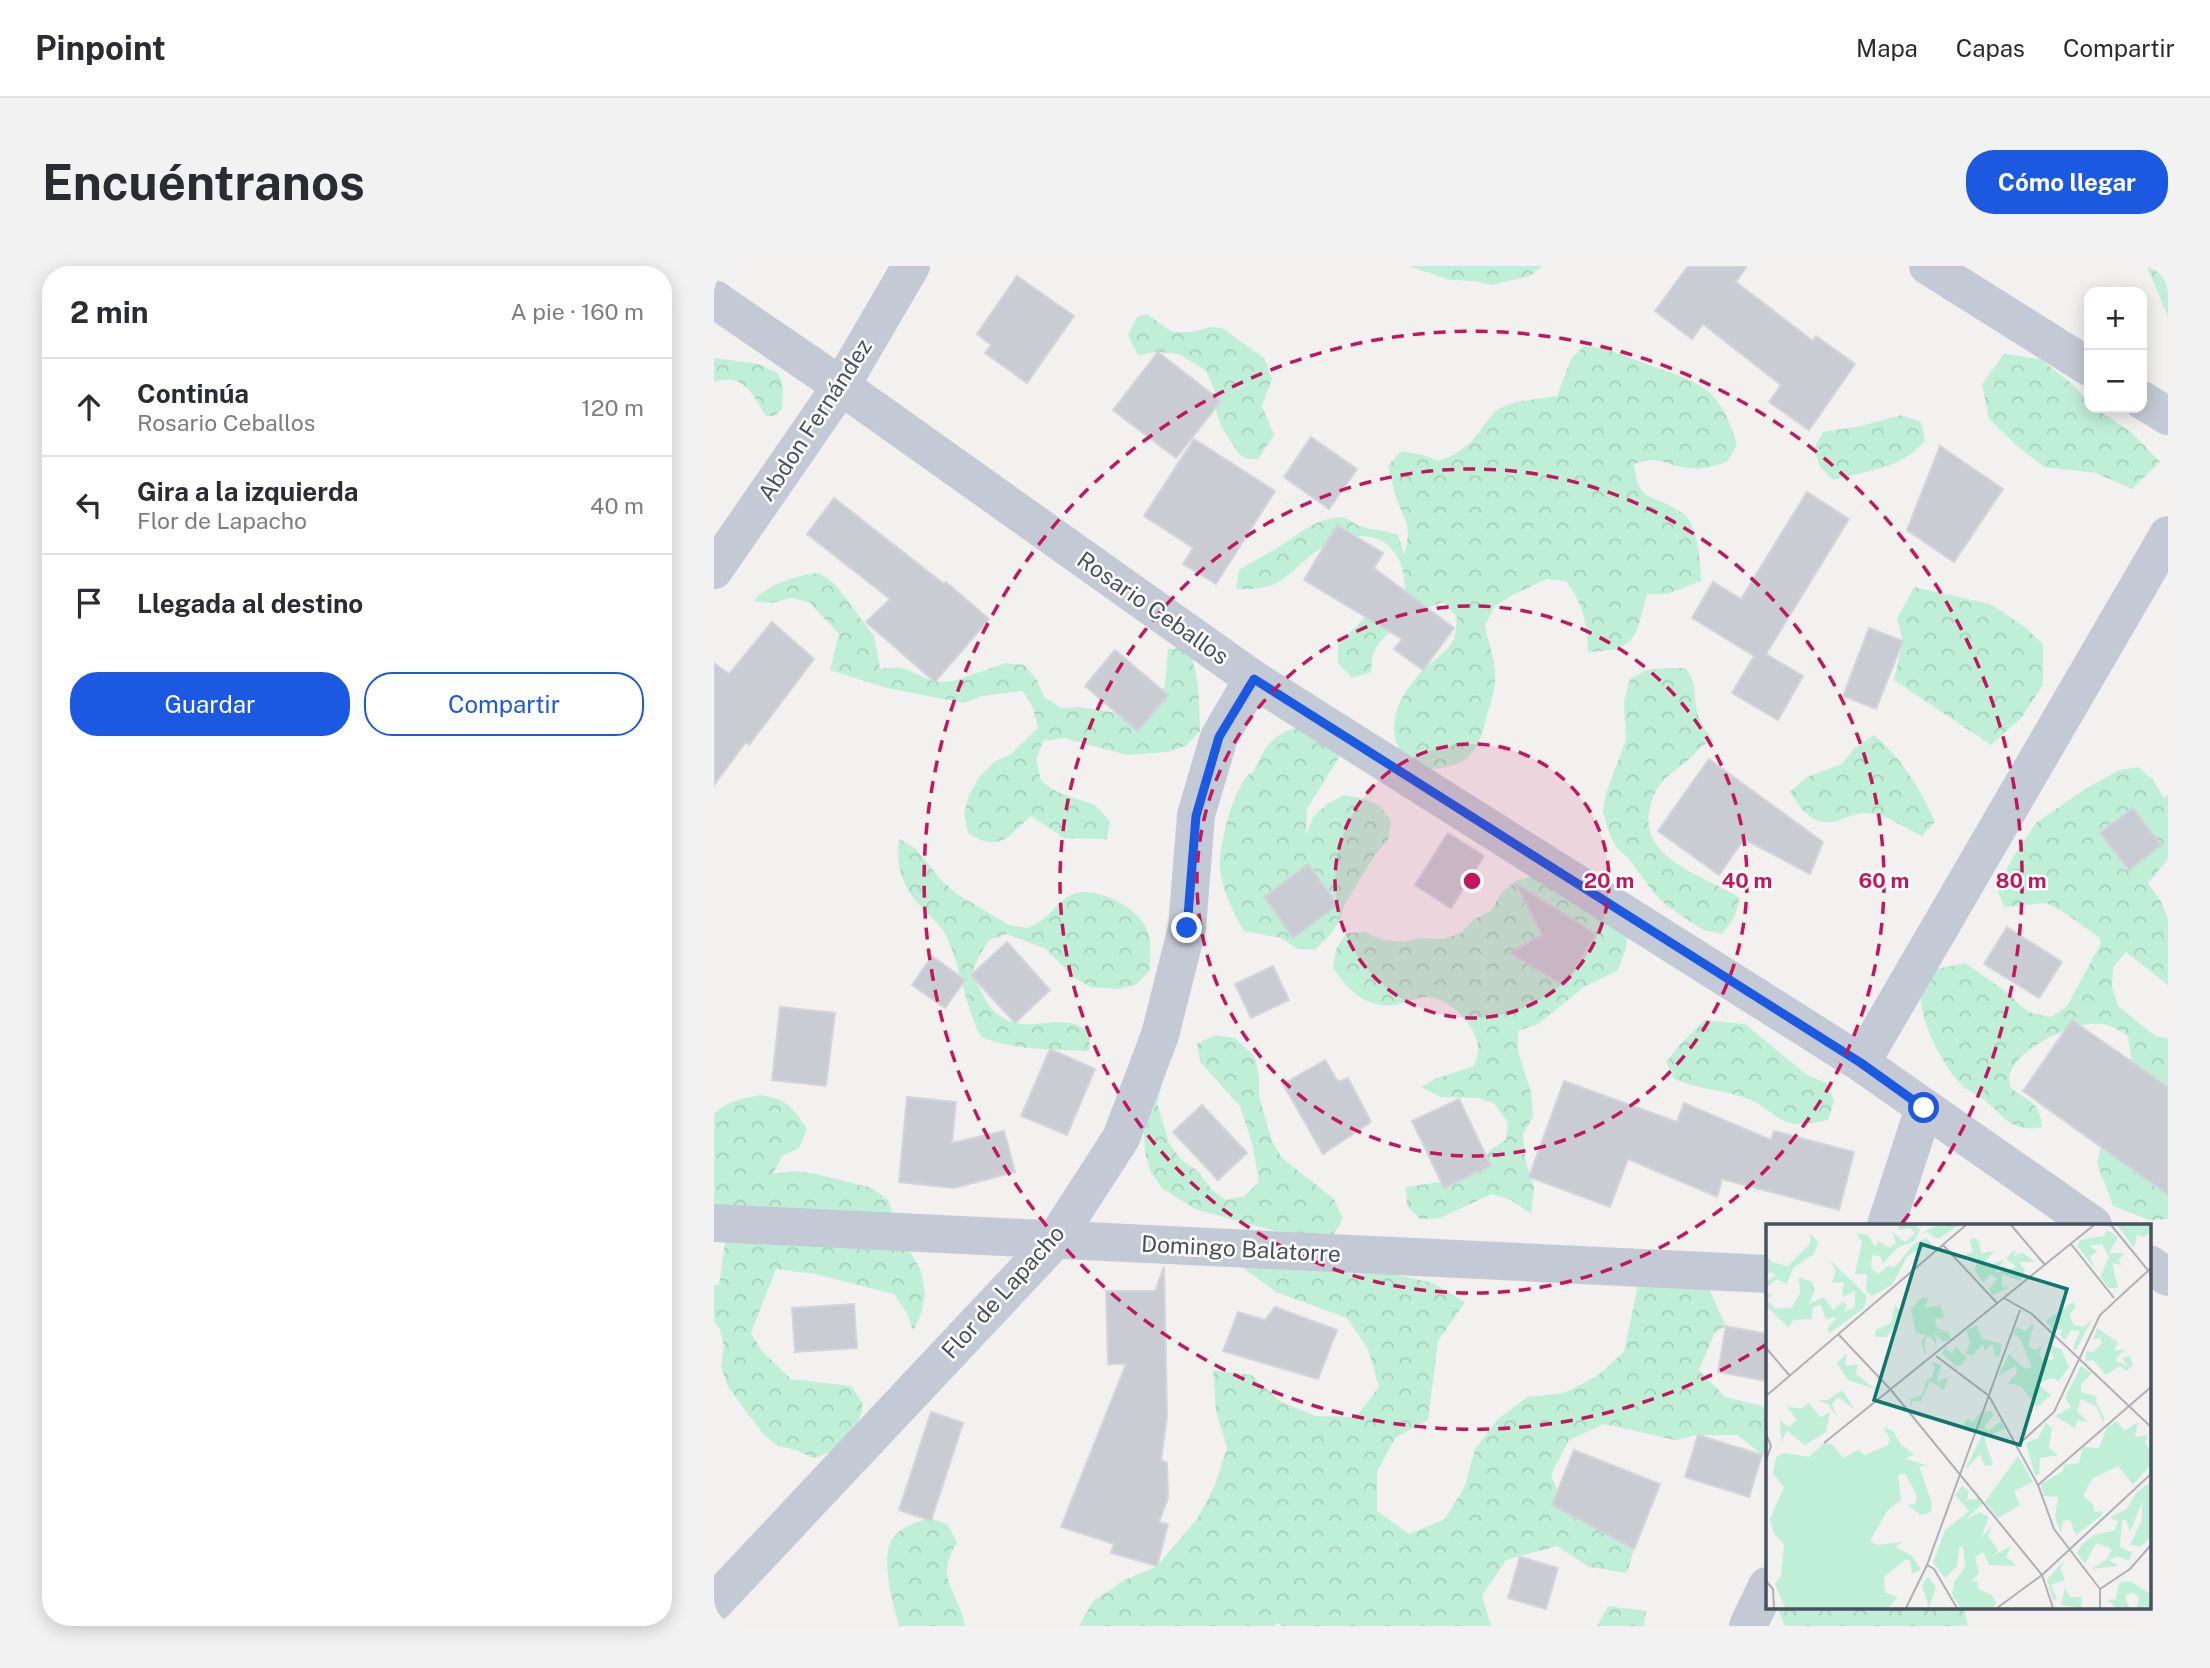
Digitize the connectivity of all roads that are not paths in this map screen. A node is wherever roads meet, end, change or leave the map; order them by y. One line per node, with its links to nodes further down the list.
1 (911, 266): 5 (street, Abdon Fernández)
2 (1928, 266): 4 (street)
3 (714, 299): 5 (street, Rosario Ceballos)
4 (2084, 364)
5 (841, 386): 9 (street, Abdon Fernández); 10 (street, Rosario Ceballos)
6 (2147, 403): 7 (street)
7 (2168, 416)
8 (2168, 535): 11 (street)
9 (714, 570)
10 (1254, 679): 11 (street, Rosario Ceballos); 16 (street, Flor de Lapacho)
11 (1861, 1063): 12 (street, Rosario Ceballos)
12 (1924, 1108): 14 (street); 15 (street, Rosario Ceballos)
13 (714, 1223): 16 (street, Domingo Balatorre)
14 (1886, 1224)
15 (2092, 1224)
16 (1055, 1240): 18 (street, Domingo Balatorre); 21 (street, Flor de Lapacho)
17 (2150, 1265): 19 (street)
18 (1766, 1274)
19 (2168, 1277)
20 (1766, 1588): 24 (street)
21 (714, 1603)
22 (714, 1618): 23 (street)
23 (724, 1626)
24 (1748, 1626)

